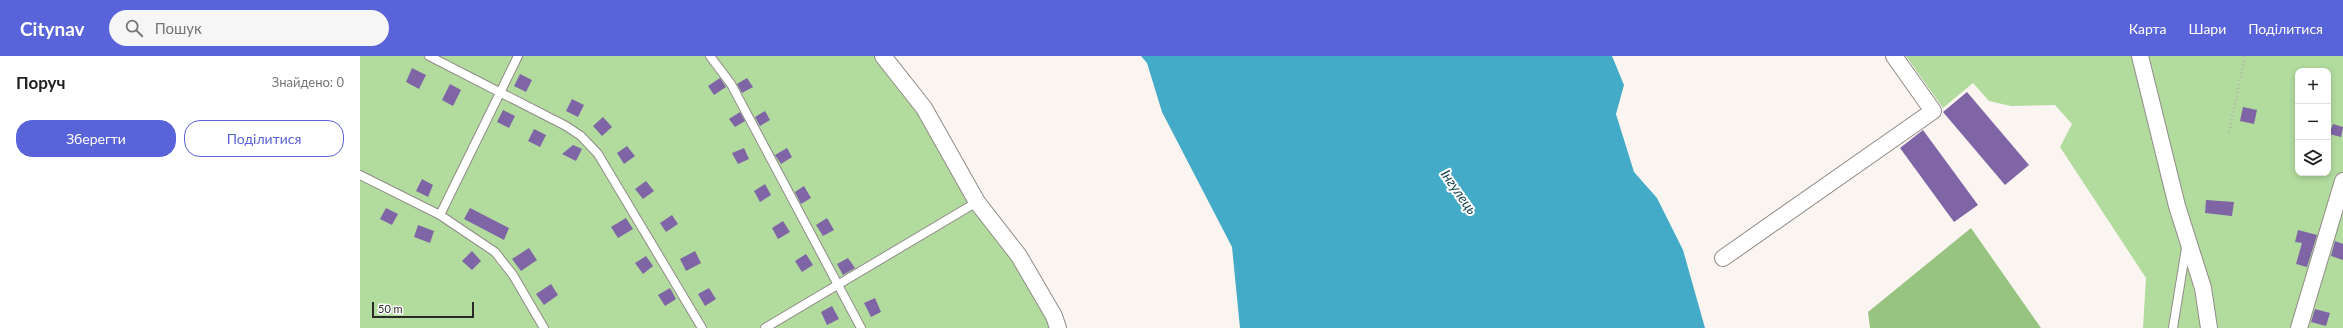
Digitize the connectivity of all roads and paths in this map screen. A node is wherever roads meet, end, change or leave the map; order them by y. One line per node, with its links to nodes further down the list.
1 (429, 56): 8 (lane)
2 (518, 56): 8 (lane)
3 (710, 56): 16 (lane)
4 (883, 56): 12 (street)
5 (1894, 56): 15 (street)
6 (2140, 56): 14 (street)
7 (2245, 56): 9 (path)
8 (501, 92): 13 (lane); 18 (lane)
9 (2229, 132)
10 (360, 175): 13 (lane)
11 (2343, 181): 24 (street)
12 (977, 202): 16 (lane); 21 (street)
13 (440, 214): 17 (lane)
14 (2188, 240): 22 (lane); 23 (street)
15 (1723, 258)
16 (838, 286): 19 (lane); 20 (lane)
17 (544, 328)
18 (702, 328)
19 (765, 328)
20 (861, 328)
21 (1058, 328)
22 (2173, 328)
23 (2209, 328)
24 (2299, 328)

